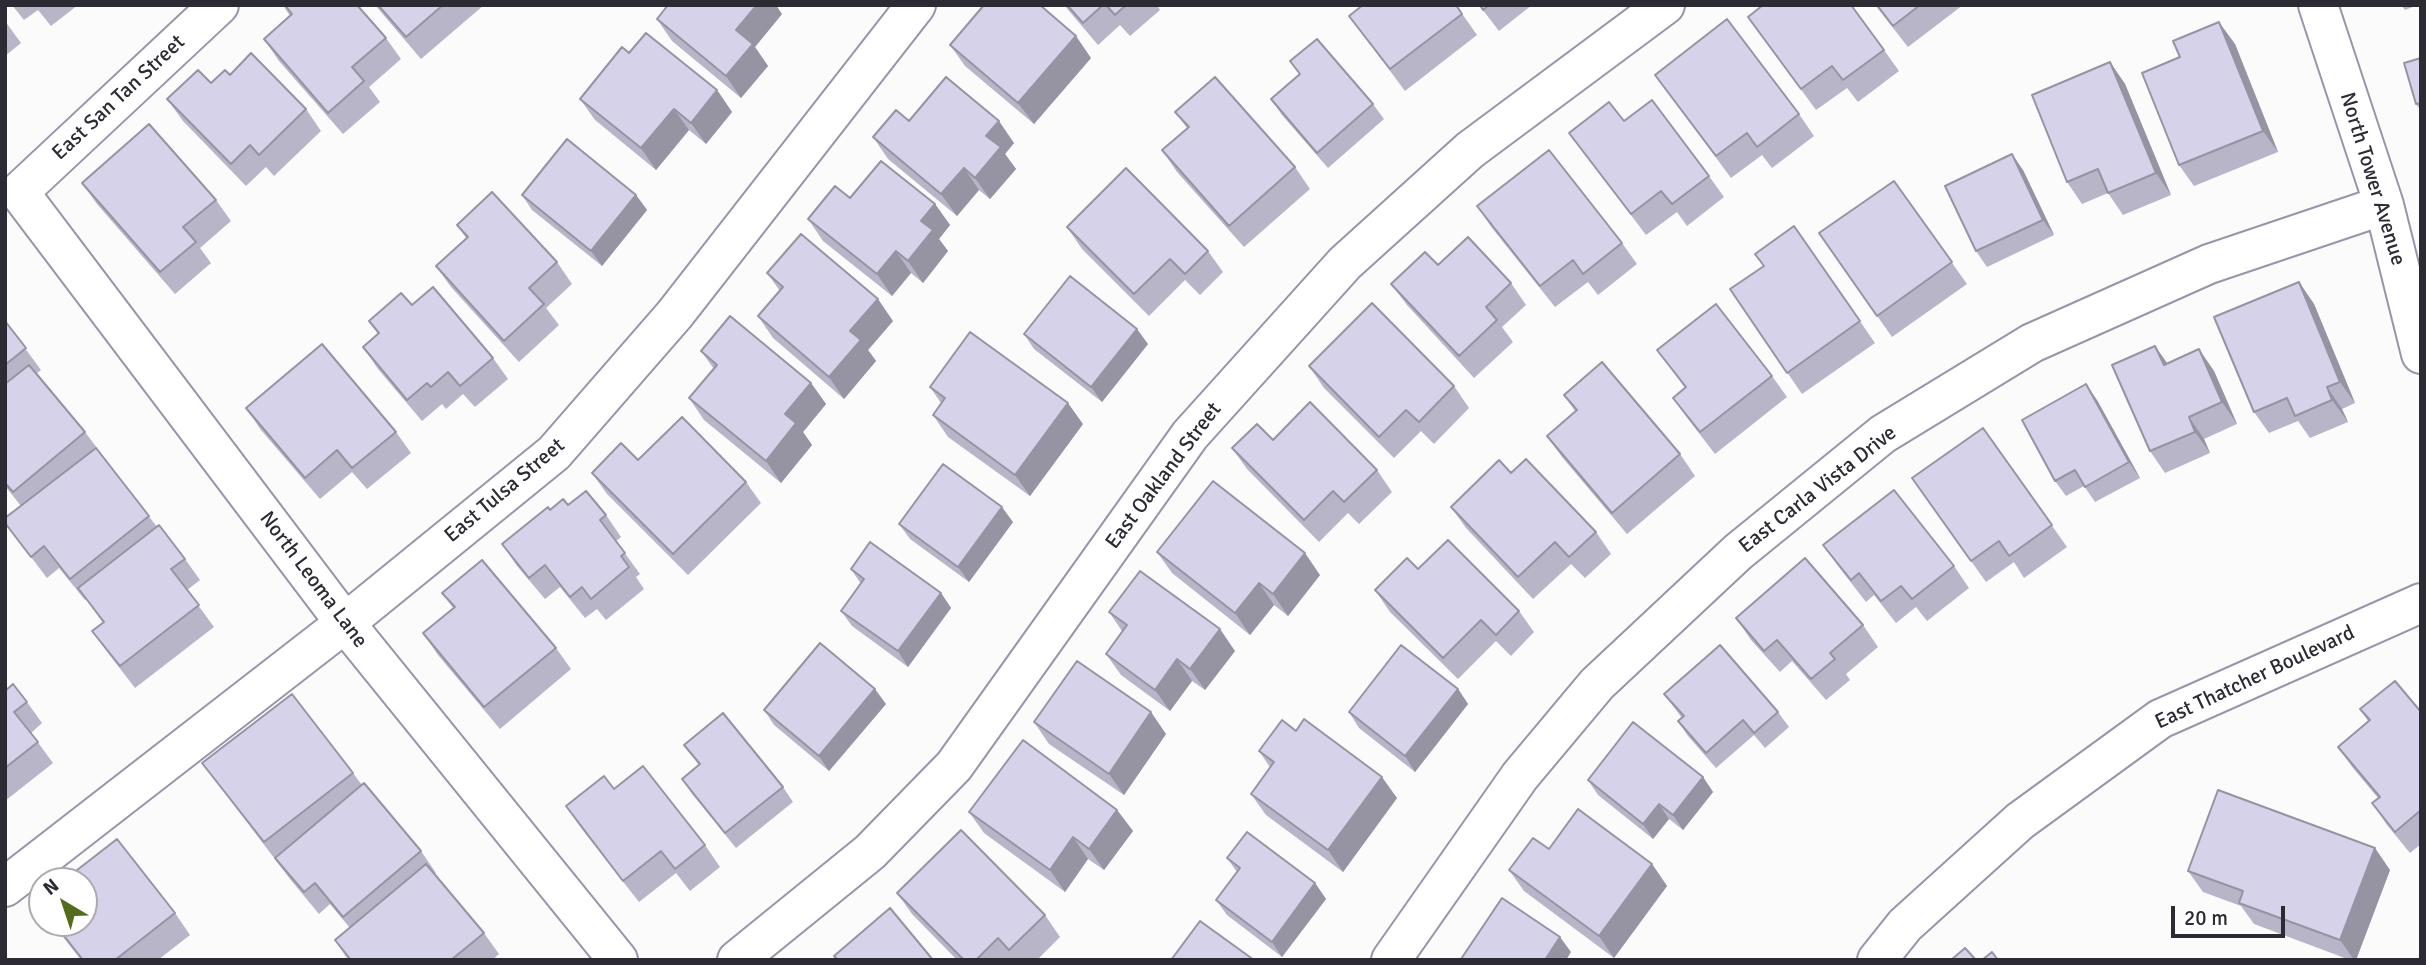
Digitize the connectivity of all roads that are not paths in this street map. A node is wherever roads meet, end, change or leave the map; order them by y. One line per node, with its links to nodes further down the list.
1 (219, 5): 5 (street, East San Tan Street)
2 (916, 5): 9 (street, East Tulsa Street)
3 (1665, 5): 12 (street, East Oakland Street)
4 (2318, 5): 6 (street, North Tower Avenue)
5 (19, 192): 9 (street, North Leoma Lane)
6 (2384, 205): 7 (street, North Tower Avenue); 13 (street, East Carla Vista Drive)
7 (2421, 354)
8 (2421, 603): 14 (street, East Thatcher Boulevard)
9 (345, 623): 10 (street, East Tulsa Street); 11 (street, North Leoma Lane)
10 (5, 887)
11 (618, 960)
12 (737, 960)
13 (1391, 960)
14 (1877, 960)

